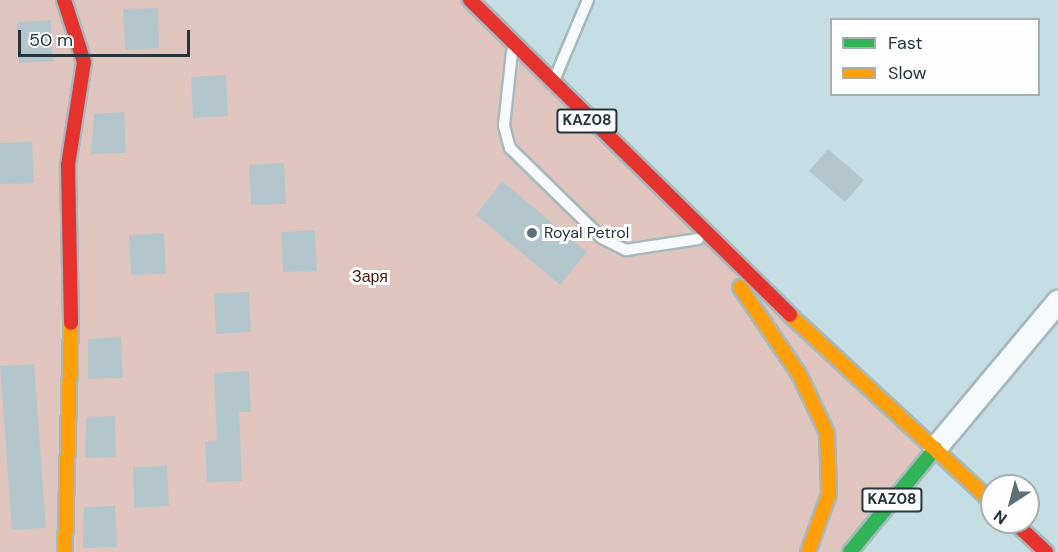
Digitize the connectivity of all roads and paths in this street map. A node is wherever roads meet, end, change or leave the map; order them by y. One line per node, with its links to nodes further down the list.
1 (64, 0): 11 (main road)
2 (470, 0): 4 (main road, KAZ08)
3 (588, 0): 5 (lane)
4 (513, 45): 5 (main road, KAZ08); 6 (lane)
5 (552, 86): 6 (main road, KAZ08)
6 (707, 238): 8 (main road, KAZ08); 12 (main road)
7 (1058, 302): 8 (street)
8 (935, 449): 9 (main road); 13 (main road, KAZ08)
9 (980, 491)
10 (1027, 534): 14 (main road)
11 (65, 552)
12 (808, 552)
13 (850, 552)
14 (1046, 552)

